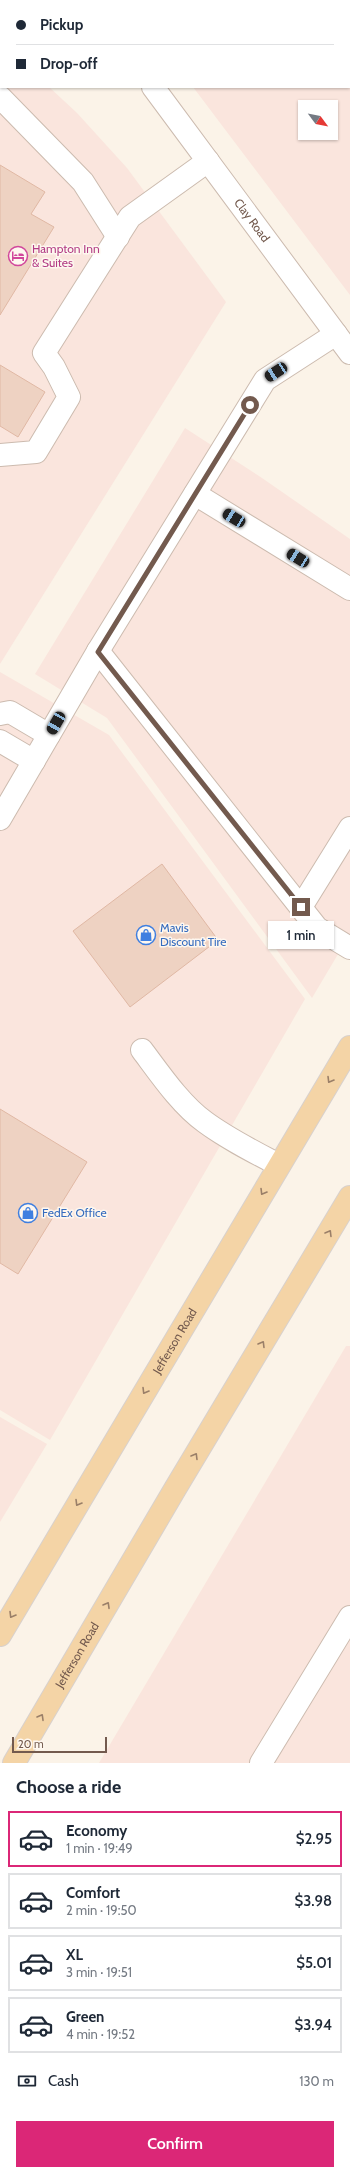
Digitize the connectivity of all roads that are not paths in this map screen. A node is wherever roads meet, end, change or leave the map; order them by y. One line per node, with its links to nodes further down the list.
1 (154, 88): 3 (street, Clay Road)
2 (0, 97): 4 (street)
3 (208, 161): 4 (street); 5 (street, Clay Road)
4 (118, 237): 7 (street)
5 (336, 334): 6 (street, Clay Road); 8 (street)
6 (350, 353)
7 (0, 455)
8 (195, 494): 9 (street); 10 (street)
9 (350, 589)
10 (98, 652): 12 (street); 17 (street)
11 (0, 714): 12 (street)
12 (49, 735): 14 (street)
13 (0, 741): 14 (street)
14 (34, 761): 15 (street)
15 (0, 819)
16 (350, 828): 17 (street)
17 (301, 907): 18 (street)
18 (350, 948)
19 (350, 1047): 21 (main road, Jefferson Road, one-way to 21)
20 (142, 1050): 21 (street)
21 (280, 1165): 24 (main road, Jefferson Road, one-way to 24)
22 (350, 1197): 25 (main road, Jefferson Road, one-way to 22)
23 (350, 1617): 26 (street)
24 (0, 1635)
25 (14, 1763)
26 (261, 1763)

